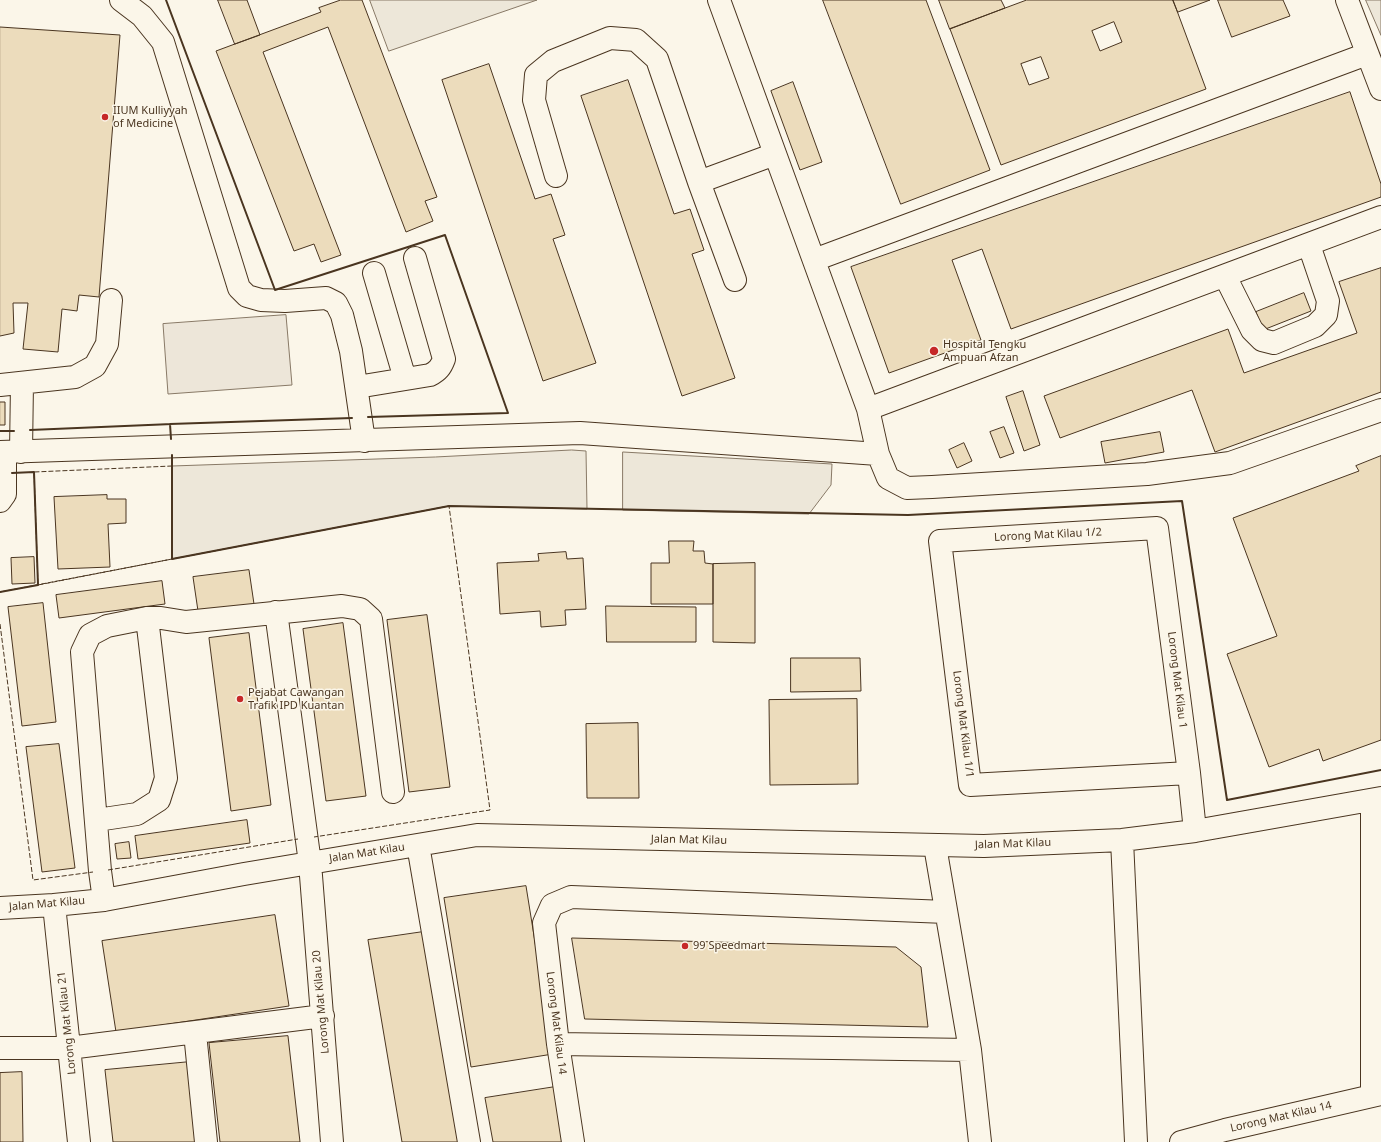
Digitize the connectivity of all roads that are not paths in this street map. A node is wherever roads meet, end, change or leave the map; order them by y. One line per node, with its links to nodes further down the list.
1 (121, 0): 20 (street)
2 (719, 0): 6 (street)
3 (1346, 0): 4 (street)
4 (1367, 54): 5 (street); 12 (street)
5 (1381, 89)
6 (775, 154): 8 (street); 12 (street)
7 (556, 176): 8 (street)
8 (699, 182): 15 (street)
9 (1381, 217): 10 (street)
10 (1308, 245): 14 (street); 14 (street)
11 (414, 258): 17 (street)
12 (814, 260): 21 (street)
13 (374, 273): 17 (street)
14 (1225, 276): 21 (street)
15 (735, 280)
16 (112, 300): 18 (street)
17 (405, 380): 20 (street)
18 (22, 383): 19 (street); 24 (street)
19 (0, 385)
20 (357, 387): 23 (street)
21 (868, 409): 25 (street)
22 (1381, 410): 25 (street)
23 (364, 441): 24 (street); 25 (street)
24 (9, 452): 26 (street)
25 (878, 454)
26 (0, 501)
27 (1157, 528): 28 (street, Lorong Mat Kilau 1/2); 31 (street, Lorong Mat Kilau 1)
28 (940, 541): 31 (street, Lorong Mat Kilau 1/1)
29 (276, 612): 30 (street); 32 (street); 39 (street, Lorong Mat Kilau 20)
30 (147, 618): 34 (street); 34 (street)
31 (1189, 773): 35 (street, Lorong Mat Kilau 1)
32 (393, 792)
33 (1376, 799): 35 (street, Jalan Mat Kilau); 44 (street)
34 (97, 820): 40 (street)
35 (1195, 831): 36 (street, Jalan Mat Kilau)
36 (1122, 840): 38 (street, Jalan Mat Kilau); 59 (street)
37 (418, 845): 38 (street, Jalan Mat Kilau); 39 (street, Jalan Mat Kilau); 56 (street)
38 (935, 846): 43 (street)
39 (310, 863): 40 (street, Jalan Mat Kilau); 45 (street, Lorong Mat Kilau 20)
40 (104, 900): 41 (street, Jalan Mat Kilau)
41 (54, 905): 42 (street, Jalan Mat Kilau); 49 (street, Lorong Mat Kilau 21)
42 (0, 908)
43 (946, 912): 47 (street, Lorong Mat Kilau 14); 50 (street)
44 (1376, 943): 51 (street)
45 (323, 1016): 46 (street); 55 (street, Lorong Mat Kilau 20)
46 (194, 1033): 49 (street); 54 (street)
47 (558, 1044): 50 (street); 57 (street, Lorong Mat Kilau 14)
48 (0, 1048): 49 (street)
49 (69, 1048): 53 (street, Lorong Mat Kilau 21)
50 (970, 1050): 58 (street)
51 (1376, 1094): 52 (street, Lorong Mat Kilau 14)
52 (1226, 1136): 60 (street, Lorong Mat Kilau 14)
53 (79, 1142)
54 (206, 1142)
55 (332, 1142)
56 (469, 1142)
57 (573, 1142)
58 (980, 1142)
59 (1136, 1142)
60 (1181, 1142)

